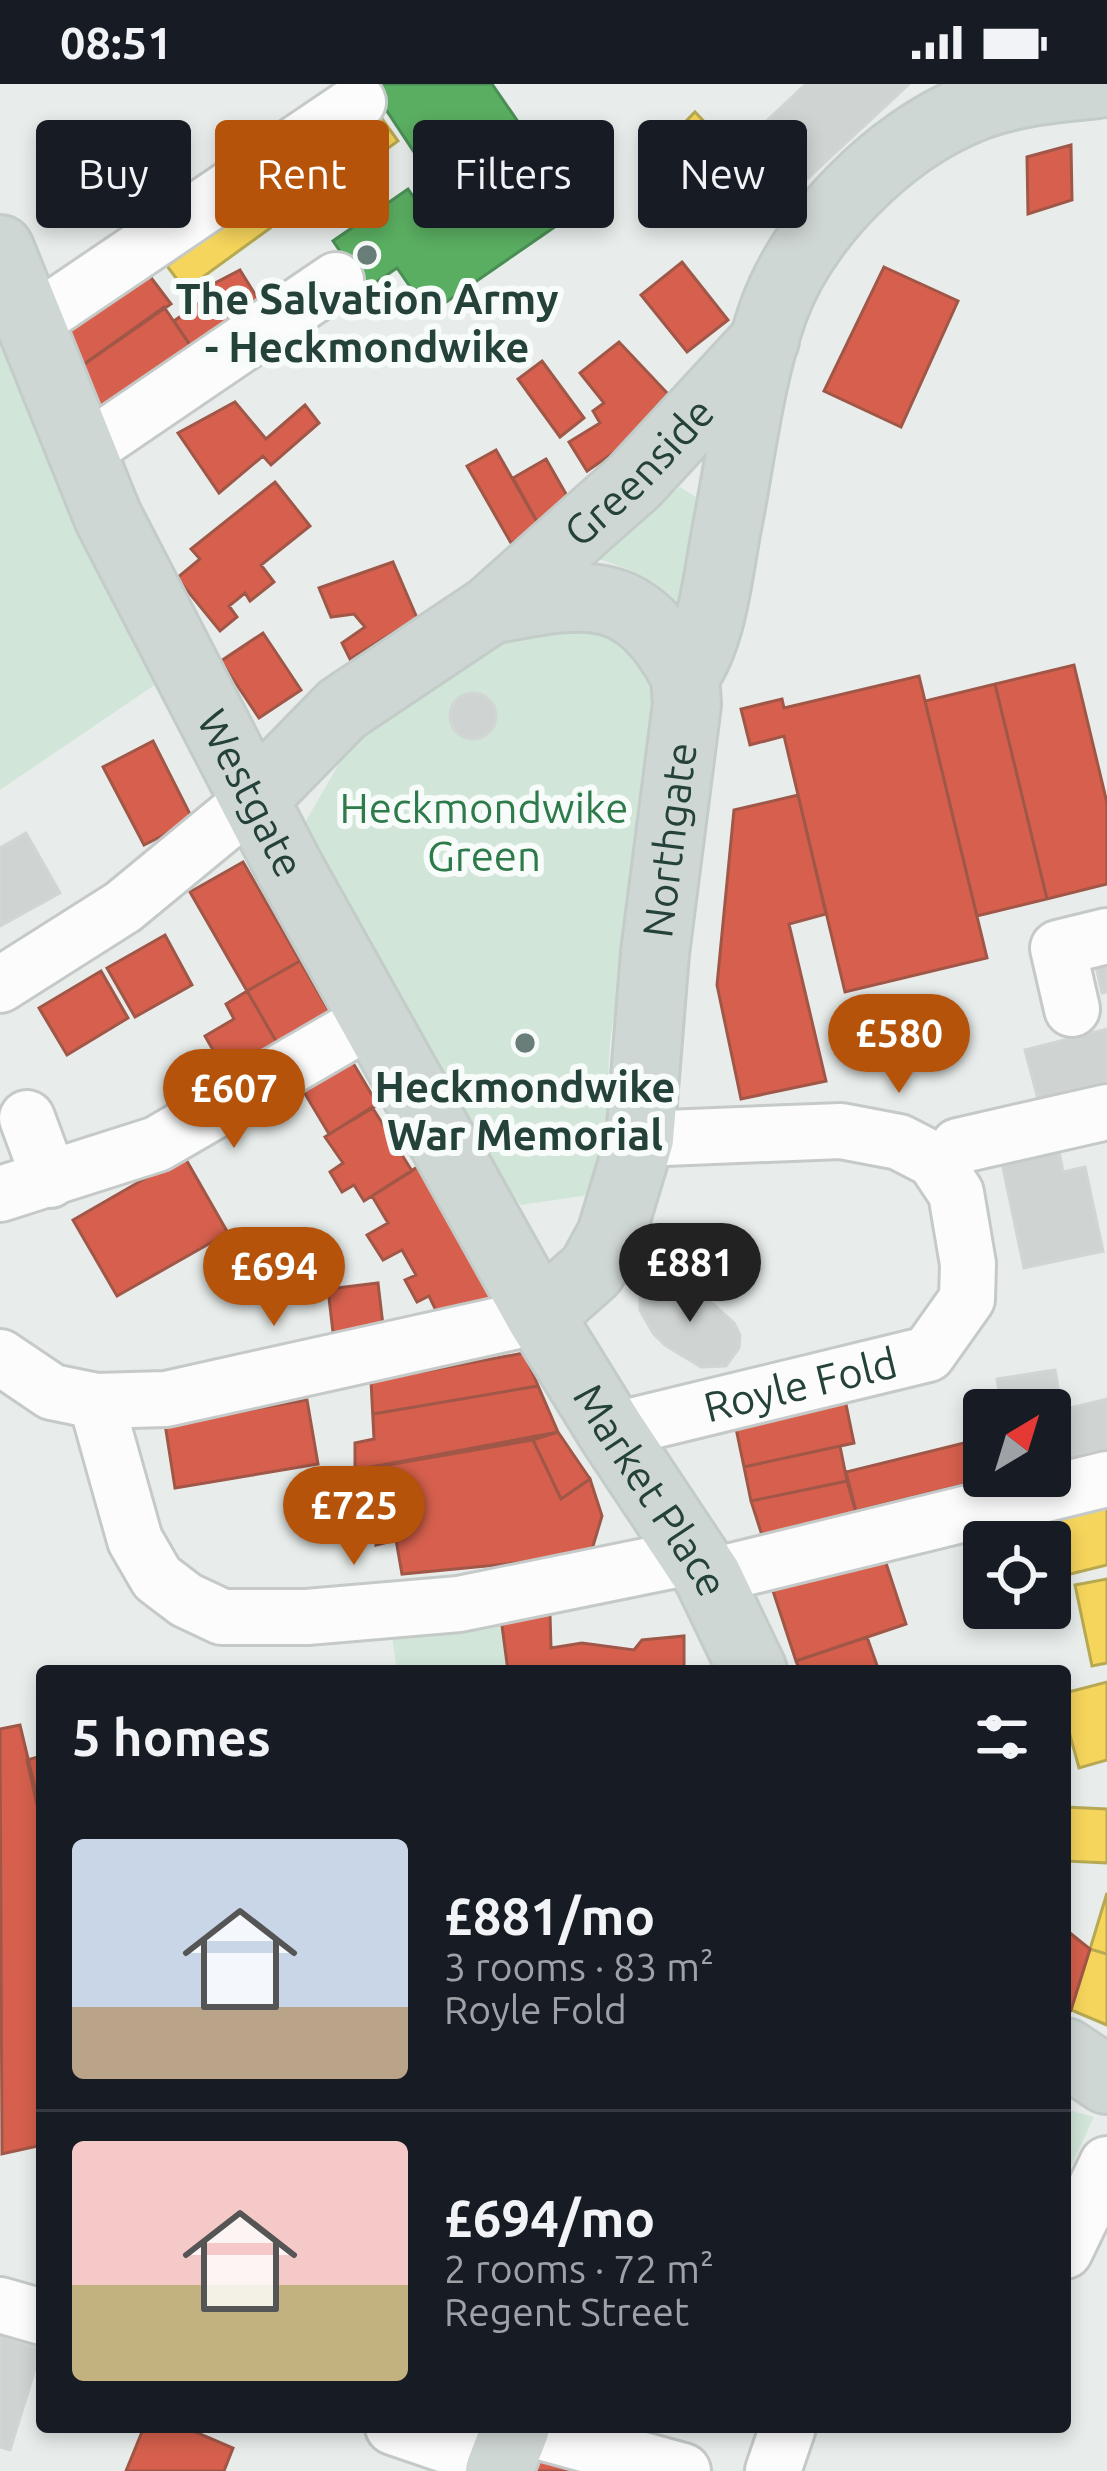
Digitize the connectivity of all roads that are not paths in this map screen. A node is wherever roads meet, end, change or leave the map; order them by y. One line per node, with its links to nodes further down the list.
1 (1098, 84): 2 (main road, Greenside)
2 (972, 96): 7 (main road, Greenside)
3 (358, 102): 6 (street)
4 (0, 249): 6 (main road, Westgate)
5 (336, 280): 8 (street)
6 (30, 324): 8 (main road, Westgate)
7 (765, 340): 9 (main road, Greenside); 10 (main road, Northgate)
8 (82, 453): 11 (main road, Westgate)
9 (490, 610): 10 (main road); 11 (main road, Greenside)
10 (685, 676): 18 (main road, Northgate)
11 (254, 799): 13 (street); 15 (main road, Westgate)
12 (1107, 936): 14 (street)
13 (0, 985)
14 (1072, 1009)
15 (372, 1019): 20 (street); 21 (main road, Westgate)
16 (1107, 1112): 19 (street)
17 (28, 1118): 20 (street)
18 (640, 1139): 21 (main road, Northgate); 24 (street, Royle Fold)
19 (958, 1146)
20 (25, 1187)
21 (540, 1316): 23 (street); 24 (main road, Market Place)
22 (0, 1357): 23 (street)
23 (95, 1401): 26 (street)
24 (610, 1431): 26 (main road, Market Place)
25 (1107, 1479): 26 (street)
26 (702, 1566): 27 (main road, Market Place)
27 (750, 1665)
28 (1071, 2056): 29 (main road)
29 (1107, 2080)
30 (1107, 2164): 31 (street)
31 (1071, 2241)
32 (1071, 2256): 33 (street)
33 (1107, 2269)
34 (0, 2305): 35 (street)
35 (36, 2316)
36 (428, 2433): 38 (street)
37 (786, 2433): 40 (street)
38 (509, 2447): 39 (street)
39 (682, 2471)
40 (773, 2471)

